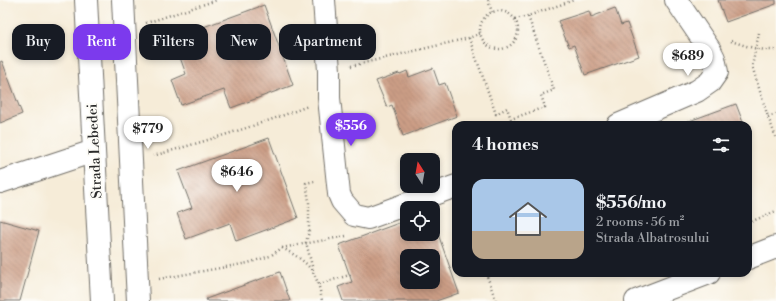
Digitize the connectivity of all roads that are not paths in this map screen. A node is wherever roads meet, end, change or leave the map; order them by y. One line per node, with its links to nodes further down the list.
1 (86, 0): 6 (street, Strada Lebedei)
2 (124, 0): 12 (street)
3 (324, 0): 8 (street)
4 (676, 0): 5 (street)
5 (627, 121)
6 (94, 151): 7 (street); 13 (street, Strada Lebedei)
7 (0, 182)
8 (452, 187)
9 (776, 247): 10 (street)
10 (752, 256)
11 (699, 277): 14 (street)
12 (138, 292)
13 (102, 301)
14 (636, 301)

